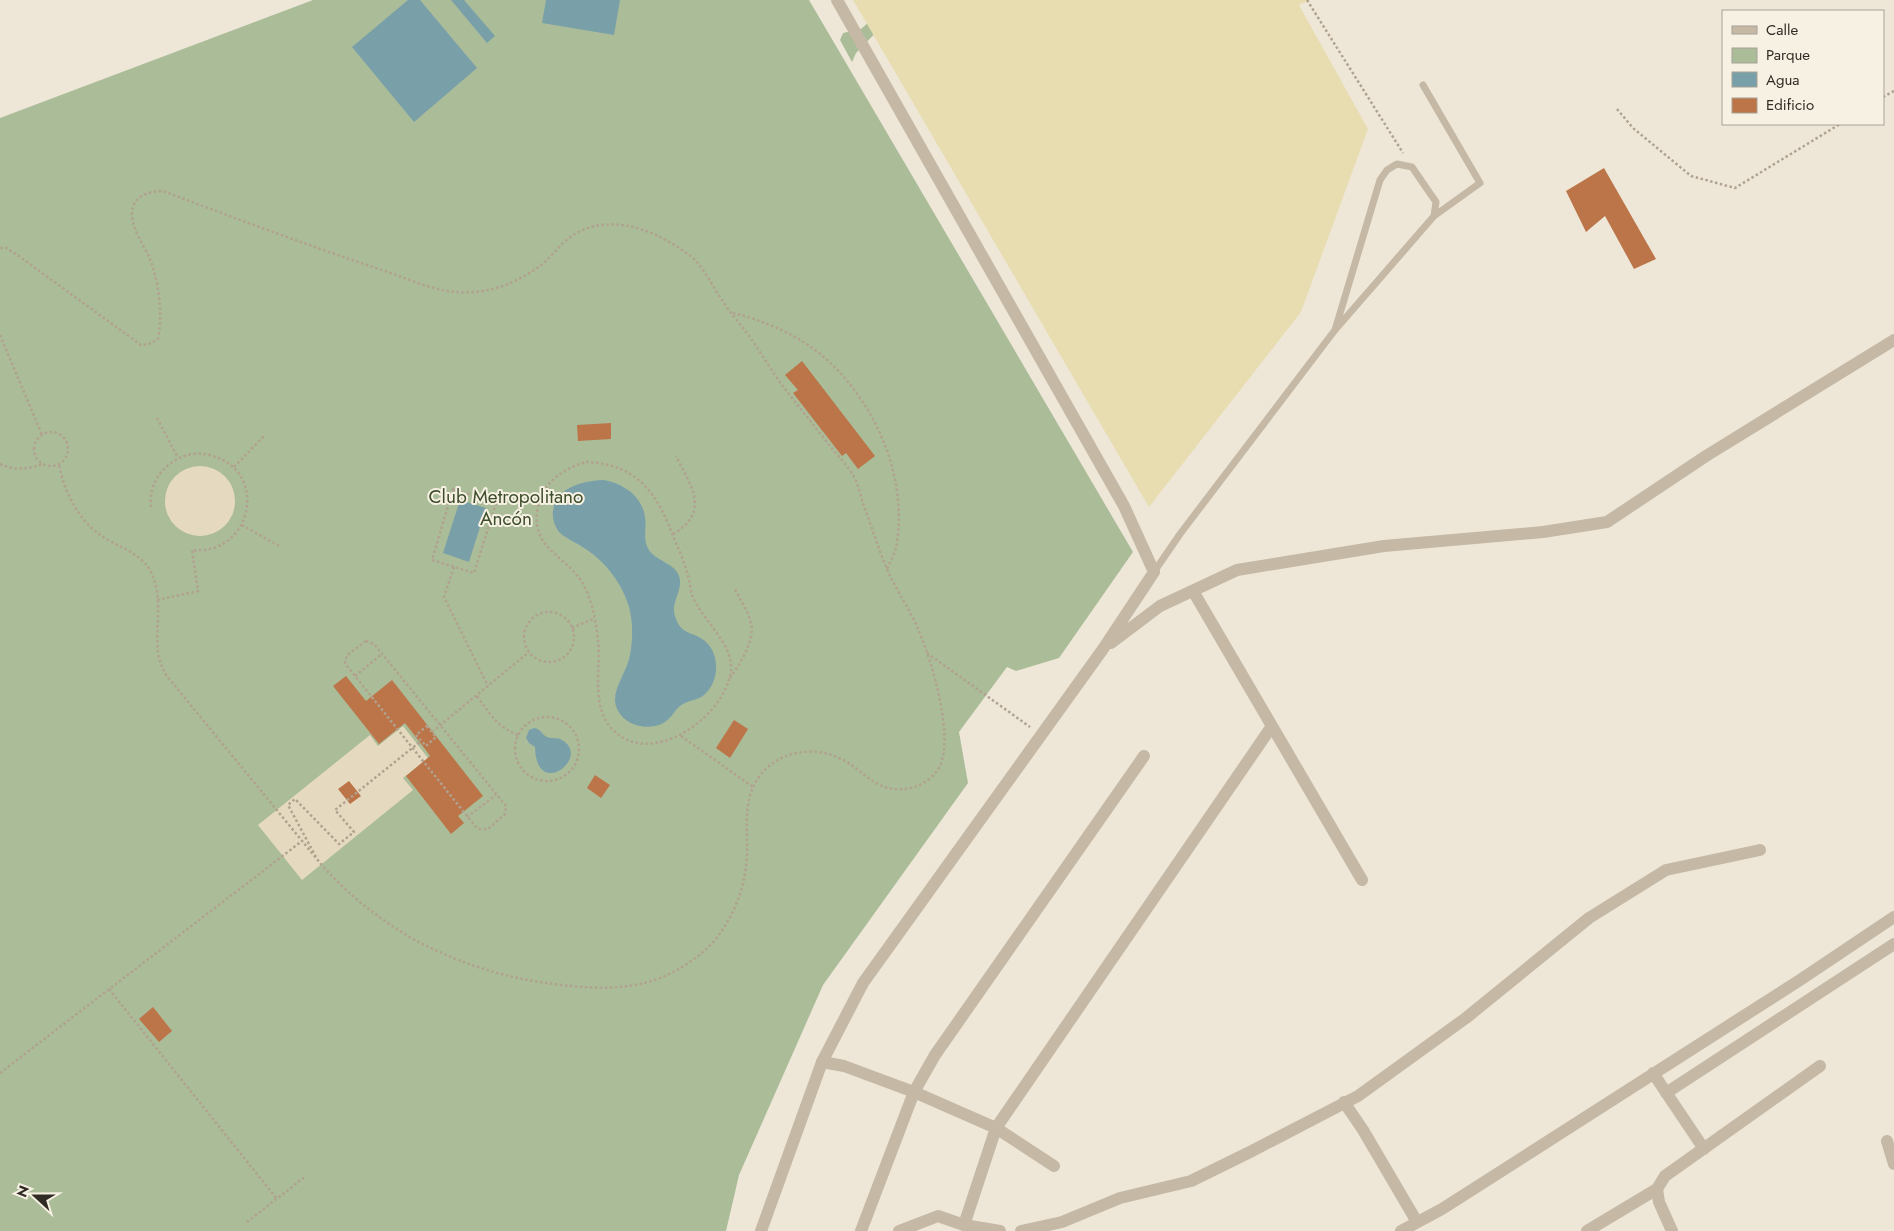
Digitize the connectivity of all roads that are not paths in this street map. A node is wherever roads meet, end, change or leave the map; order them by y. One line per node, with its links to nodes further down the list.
1 (837, 0): 6 (street)
2 (1423, 85): 3 (lane)
3 (1434, 216): 4 (lane); 4 (lane)
4 (1336, 330): 6 (lane)
5 (1894, 340): 7 (street)
6 (1154, 572): 8 (street)
7 (1193, 591): 8 (street); 9 (street)
8 (1103, 650): 15 (street)
9 (1272, 726): 12 (street); 21 (street)
10 (1144, 756): 18 (street)
11 (1760, 850): 20 (street)
12 (1362, 880)
13 (1894, 917): 17 (street)
14 (1894, 944): 19 (street)
15 (822, 1062): 18 (street); 29 (street)
16 (1820, 1066): 23 (street)
17 (1653, 1073): 19 (street); 27 (street)
18 (914, 1092): 21 (street); 30 (street)
19 (1666, 1092): 23 (street)
20 (1344, 1102): 27 (street); 33 (street)
21 (996, 1128): 25 (street); 28 (street)
22 (1887, 1141): 24 (street)
23 (1704, 1149): 26 (street)
24 (1894, 1164)
25 (1054, 1166)
26 (1657, 1189): 35 (street); 36 (street)
27 (1417, 1222): 34 (street)
28 (964, 1225): 31 (street); 32 (street)
29 (761, 1231)
30 (862, 1231)
31 (899, 1231)
32 (1000, 1231)
33 (1021, 1231)
34 (1401, 1231)
35 (1588, 1231)
36 (1672, 1231)

